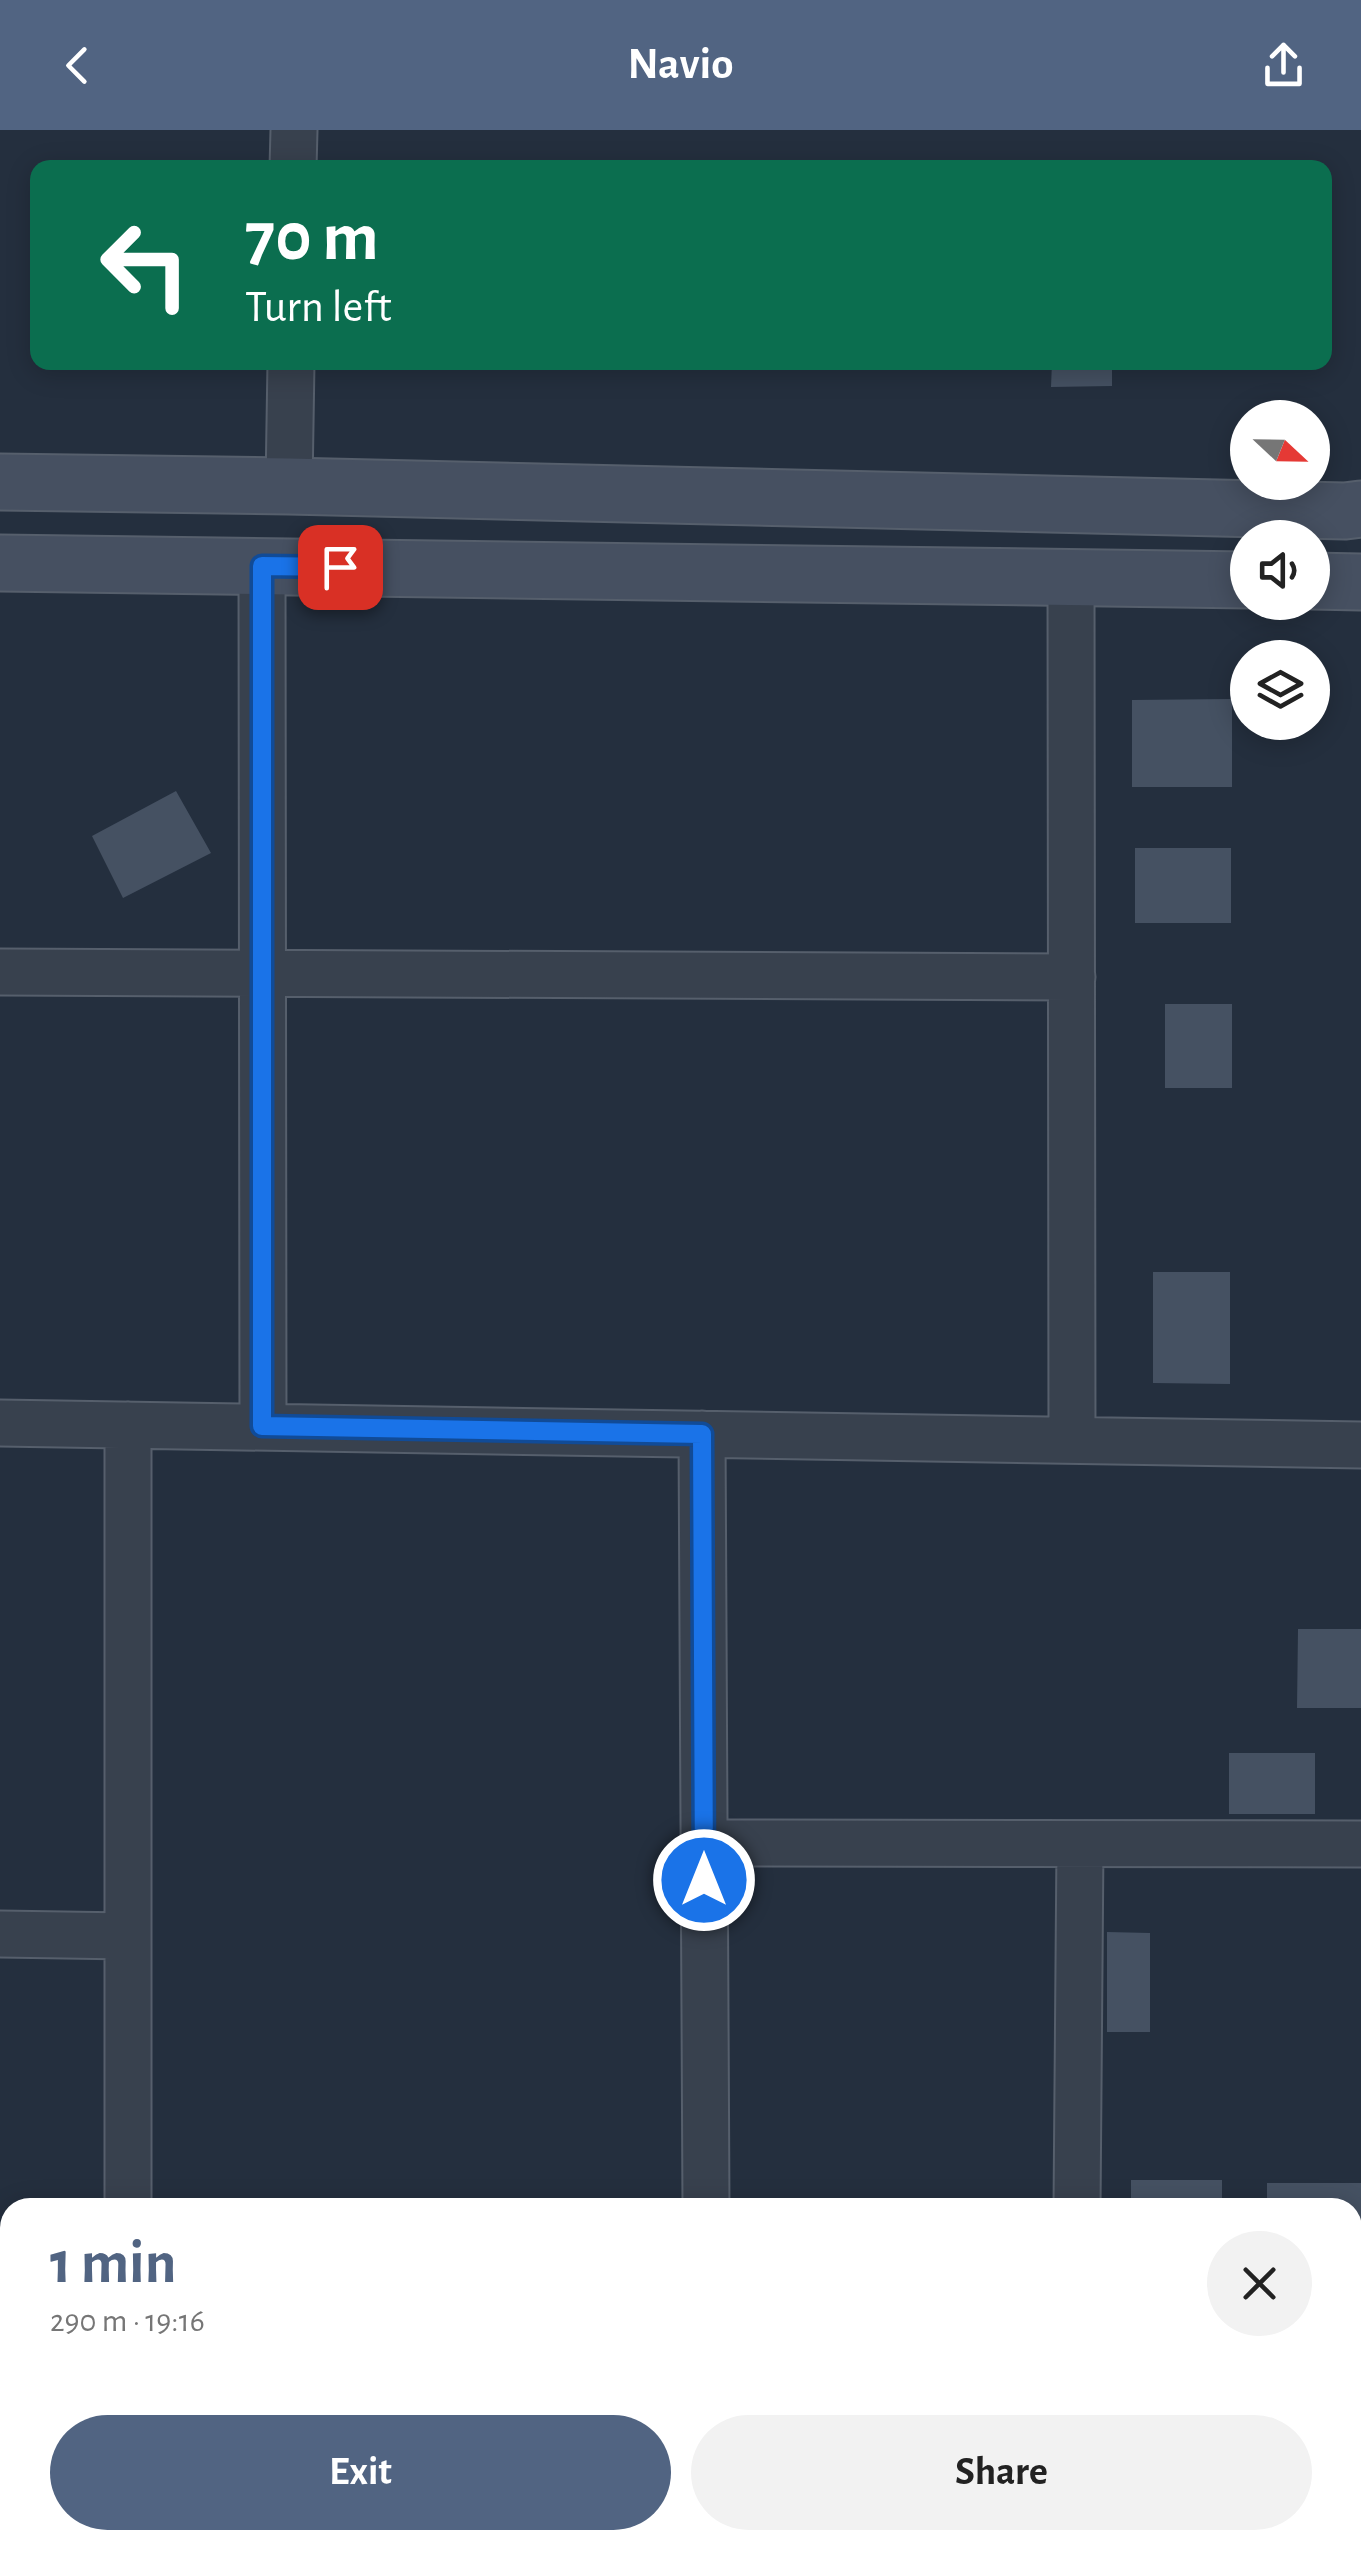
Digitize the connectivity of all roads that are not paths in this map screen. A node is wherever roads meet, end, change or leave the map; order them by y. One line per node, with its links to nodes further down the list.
1 (294, 130): 2 (street)
2 (293, 160)
3 (290, 370): 5 (street)
4 (0, 482): 5 (street)
5 (289, 486): 6 (street)
6 (1361, 509)
7 (0, 562): 8 (street)
8 (262, 566): 9 (street); 14 (street)
9 (1071, 578): 10 (street); 15 (street)
10 (1230, 580)
11 (1330, 582): 12 (street)
12 (1361, 582)
13 (0, 972): 14 (street)
14 (264, 974): 15 (street); 18 (street)
15 (1072, 977): 20 (street)
16 (0, 1423): 17 (street)
17 (128, 1425): 18 (street); 26 (street)
18 (262, 1426): 19 (street)
19 (702, 1434): 20 (street); 22 (street)
20 (1072, 1440): 21 (street)
21 (1361, 1444)
22 (704, 1843): 23 (street); 28 (street)
23 (1080, 1844): 24 (street); 29 (street)
24 (1361, 1844)
25 (0, 1934): 26 (street)
26 (128, 1936): 27 (street)
27 (128, 2198)
28 (706, 2198)
29 (1078, 2198)

